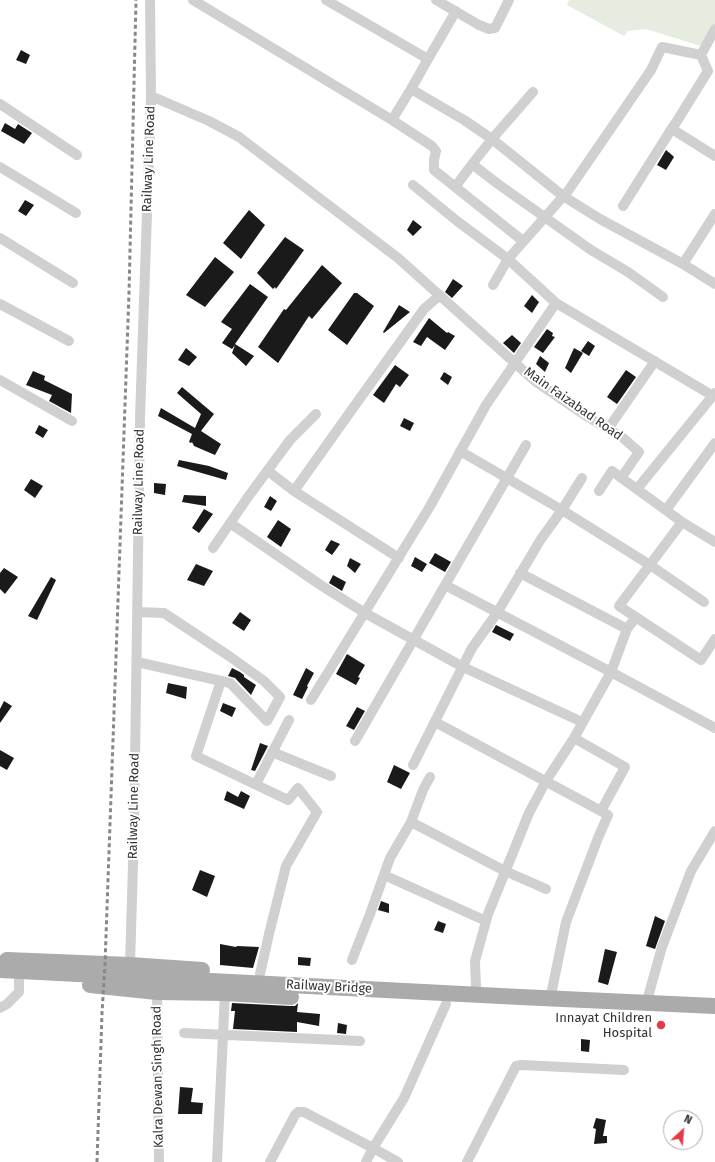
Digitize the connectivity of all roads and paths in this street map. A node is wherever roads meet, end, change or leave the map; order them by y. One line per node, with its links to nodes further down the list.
1 (150, 0): 12 (street, Railway Line Road)
2 (193, 0): 15 (street)
3 (326, 0): 9 (street)
4 (436, 0): 6 (street)
5 (509, 0): 6 (street)
6 (456, 11): 9 (street)
7 (715, 29): 8 (street)
8 (701, 55): 14 (street); 23 (street)
9 (428, 59): 10 (street)
10 (411, 89): 15 (street); 16 (street)
11 (533, 92): 16 (street)
12 (151, 96): 35 (street, Main Faizabad Road); 68 (street, Railway Line Road)
13 (0, 104): 17 (street)
14 (678, 119): 18 (street); 24 (street)
15 (392, 120): 22 (street)
16 (492, 139): 19 (street); 23 (street)
17 (77, 155)
18 (715, 156)
19 (472, 164): 22 (street); 27 (street)
20 (0, 167): 25 (street)
21 (413, 185): 30 (street)
22 (455, 187): 29 (street)
23 (563, 196): 27 (street); 31 (street)
24 (623, 206)
25 (76, 213)
26 (715, 214): 31 (street)
27 (545, 216): 29 (street); 36 (street)
28 (0, 238): 32 (street)
29 (523, 241): 30 (street)
30 (508, 259): 34 (street); 37 (street)
31 (683, 264): 33 (street)
32 (73, 283)
33 (715, 284)
34 (493, 285)
35 (440, 295): 41 (street, Main Faizabad Road); 55 (street)
36 (663, 297)
37 (556, 303): 40 (street); 41 (street)
38 (0, 304): 39 (street)
39 (69, 340)
40 (656, 361): 43 (street); 46 (street)
41 (515, 363): 46 (street, Main Faizabad Road); 49 (street)
42 (0, 380): 45 (street)
43 (714, 394): 54 (street)
44 (316, 414): 50 (street)
45 (72, 421)
46 (608, 429): 53 (street, Main Faizabad Road)
47 (715, 443): 58 (street)
48 (526, 445): 51 (street)
49 (460, 451): 51 (street); 63 (street)
50 (268, 470): 55 (street); 60 (street)
51 (508, 478): 57 (street); 66 (street)
52 (582, 478): 57 (street)
53 (621, 478): 54 (street); 56 (street)
54 (637, 489): 58 (street)
55 (294, 491): 63 (street)
56 (599, 491)
57 (562, 510): 64 (street); 65 (street)
58 (666, 510): 59 (street)
59 (682, 522): 61 (street); 64 (street)
60 (230, 523): 62 (street); 69 (street)
61 (715, 542)
62 (213, 548)
63 (399, 558): 69 (street)
64 (650, 565): 67 (street); 71 (street)
65 (520, 573): 70 (street); 72 (street)
66 (445, 585): 70 (street); 74 (street)
67 (704, 602)
68 (137, 612): 75 (street, Railway Line Road); 78 (street)
69 (365, 613): 74 (street); 79 (street)
70 (497, 613): 76 (street); 77 (street)
71 (636, 617): 72 (street); 73 (street)
72 (627, 630): 77 (street)
73 (715, 639)
74 (414, 640): 76 (street); 85 (street)
75 (137, 662): 78 (street); 101 (street, Railway Line Road)
76 (463, 667): 81 (street); 82 (street)
77 (610, 672): 82 (street); 83 (street)
78 (221, 681): 91 (street)
79 (311, 700)
80 (290, 720): 86 (street)
81 (435, 722): 87 (street); 90 (street)
82 (582, 722): 84 (street)
83 (715, 728)
84 (574, 738): 90 (street); 92 (street)
85 (355, 741)
86 (272, 752): 88 (street); 91 (street)
87 (413, 765)
88 (332, 776)
89 (430, 777): 93 (street)
90 (546, 781): 92 (street); 95 (street)
91 (256, 784): 103 (street)
92 (600, 811): 107 (street)
93 (411, 822): 95 (street); 96 (street)
94 (715, 831): 110 (street)
95 (505, 871): 97 (street); 98 (street)
96 (384, 875): 98 (street); 100 (street)
97 (546, 889)
98 (486, 921): 106 (street)
99 (0, 960): 101 (main road)
100 (352, 960)
101 (130, 965): 103 (main road)
102 (0, 970): 110 (main road, Railway Bridge)
103 (260, 974): 106 (main road)
104 (0, 979): 105 (main road)
105 (20, 980): 108 (main road); 113 (street)
106 (476, 987): 107 (main road)
107 (552, 990): 110 (main road)
108 (157, 992): 109 (main road); 119 (street, Kalra Dewan Singh Road)
109 (226, 993): 111 (main road); 115 (street)
110 (653, 1000): 111 (main road); 112 (main road)
111 (446, 1004): 118 (street)
112 (715, 1006)
113 (0, 1008)
114 (184, 1033): 115 (street)
115 (224, 1035): 116 (street); 120 (street)
116 (360, 1041)
117 (624, 1070): 124 (street)
118 (373, 1148): 121 (street); 122 (street); 123 (street)
119 (159, 1162)
120 (217, 1162)
121 (270, 1162)
122 (366, 1162)
123 (398, 1162)
124 (467, 1162)

